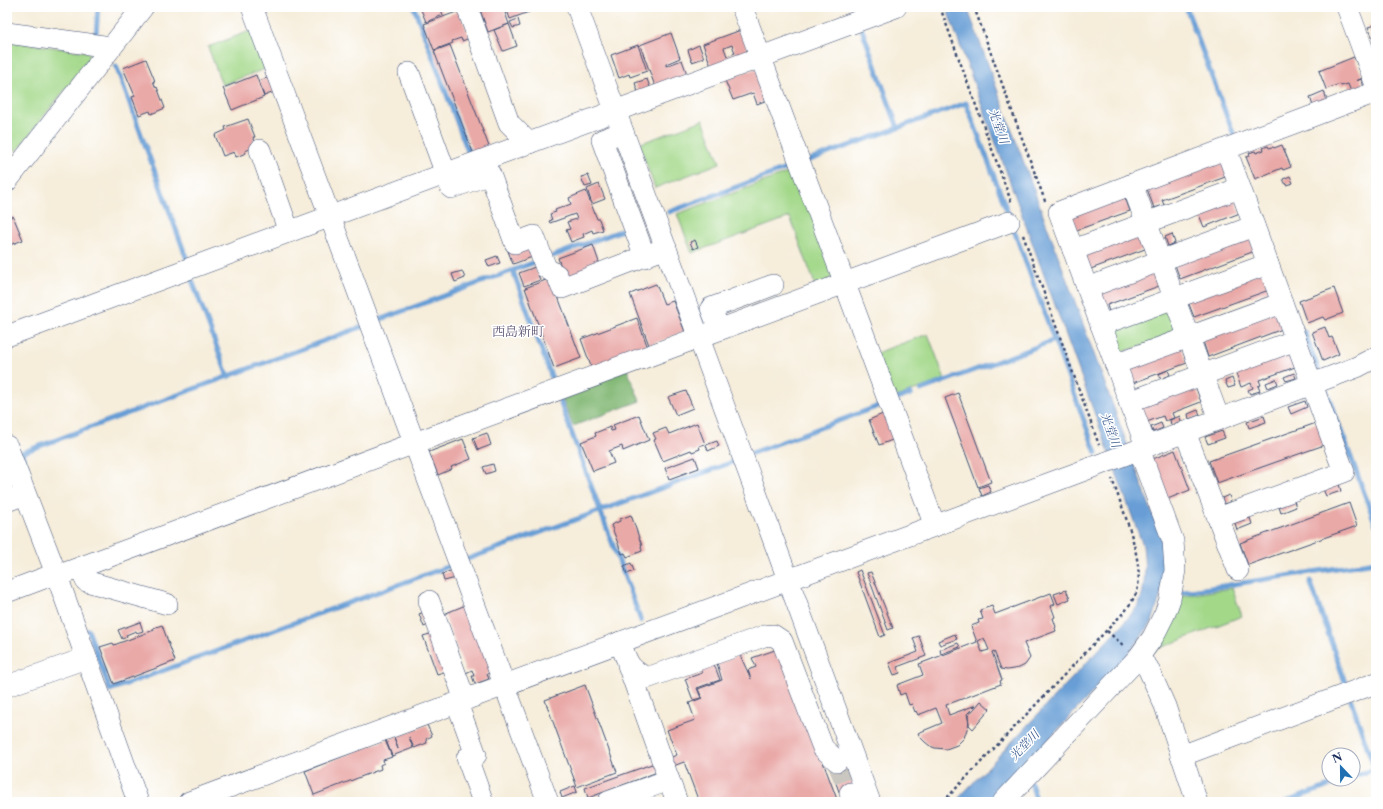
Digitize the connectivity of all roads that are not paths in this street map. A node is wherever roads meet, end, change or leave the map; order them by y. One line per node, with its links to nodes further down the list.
1 (144, 7): 9 (street)
2 (252, 7): 23 (street)
3 (467, 7): 16 (street)
4 (577, 7): 14 (street)
5 (742, 7): 10 (street)
6 (896, 7): 10 (street)
7 (1347, 7): 12 (street)
8 (7, 33): 9 (street)
9 (111, 47): 20 (street)
10 (761, 57): 14 (street); 33 (street)
11 (409, 73): 19 (street)
12 (1376, 85)
13 (1376, 92): 17 (street)
14 (615, 111): 15 (street); 16 (street)
15 (623, 132): 28 (street); 30 (street)
16 (529, 143): 19 (street)
17 (1226, 149): 21 (street); 22 (street)
18 (260, 150): 27 (street)
19 (446, 174): 23 (street); 30 (street)
20 (7, 181)
21 (1132, 184): 25 (street); 29 (street)
22 (1240, 188): 25 (street); 26 (street)
23 (330, 216): 27 (street); 51 (street)
24 (1014, 220): 33 (street)
25 (1146, 222): 29 (street); 31 (street)
26 (1254, 226): 31 (street); 32 (street)
27 (288, 232): 40 (street)
28 (666, 248): 30 (street); 41 (street)
29 (1073, 250): 35 (street)
30 (645, 256)
31 (1161, 261): 35 (street); 36 (street)
32 (1268, 264): 36 (street); 37 (street)
33 (844, 282): 39 (street); 56 (street)
34 (773, 285): 39 (street)
35 (1087, 288): 38 (street)
36 (1174, 298): 38 (street); 42 (street)
37 (1282, 302): 42 (street); 43 (street)
38 (1101, 325): 45 (street)
39 (719, 329): 41 (street)
40 (7, 336)
41 (699, 337): 51 (street); 60 (street)
42 (1189, 337): 45 (street); 46 (street)
43 (1296, 340): 46 (street); 47 (street)
44 (1376, 357): 47 (street)
45 (1115, 364): 48 (street)
46 (1203, 375): 48 (street); 49 (street)
47 (1312, 384): 49 (street); 55 (street)
48 (1130, 402): 53 (street)
49 (1219, 419): 50 (street)
50 (1185, 432): 53 (street); 55 (street)
51 (414, 443): 57 (street); 69 (street)
52 (7, 446): 54 (street)
53 (1142, 448): 56 (street); 65 (street)
54 (16, 497): 59 (street)
55 (1218, 518): 58 (street)
56 (935, 526): 60 (street)
57 (80, 568): 59 (street); 63 (street)
58 (1238, 570)
59 (56, 575): 61 (street); 66 (street)
60 (788, 580): 64 (street); 71 (street)
61 (7, 592)
62 (429, 600): 72 (street)
63 (167, 604)
64 (620, 642): 67 (street); 69 (street)
65 (1133, 654): 74 (street); 84 (street)
66 (86, 658): 70 (street); 77 (street)
67 (628, 665): 73 (street); 76 (street)
68 (1376, 683): 74 (street)
69 (504, 685): 72 (street); 80 (street)
70 (7, 686)
71 (831, 695): 73 (street); 83 (street)
72 (461, 701): 78 (street); 79 (street)
73 (806, 704): 75 (street)
74 (1181, 756): 85 (street)
75 (837, 761)
76 (665, 770): 81 (street); 82 (street)
77 (138, 802)
78 (189, 802)
79 (483, 802)
80 (548, 802)
81 (608, 802)
82 (677, 802)
83 (870, 802)
84 (1003, 802)
85 (1197, 802)

